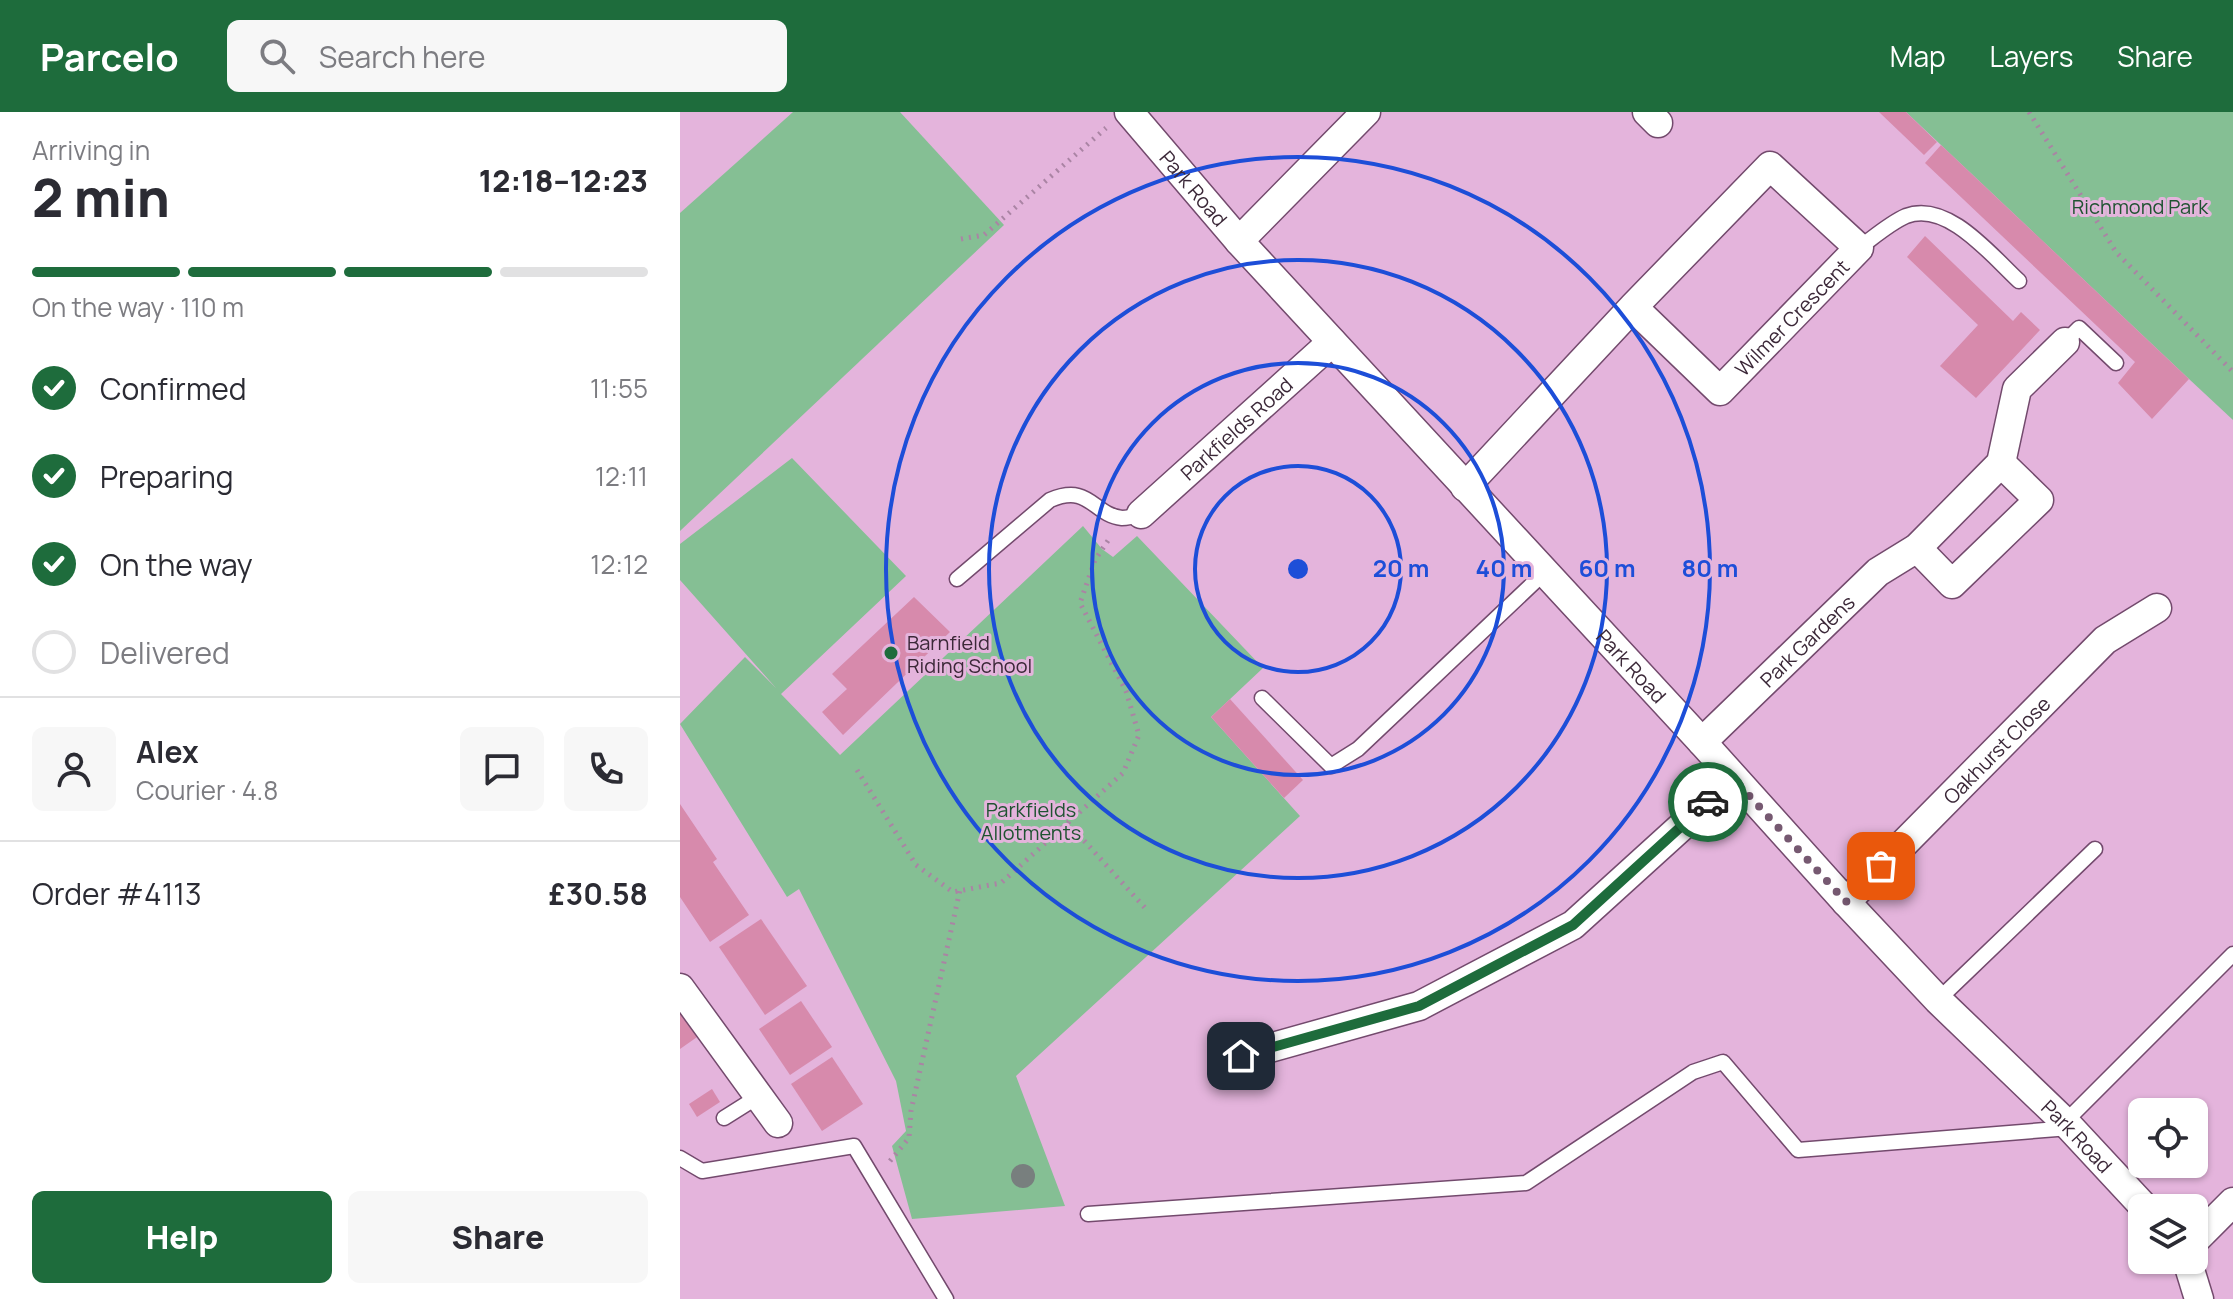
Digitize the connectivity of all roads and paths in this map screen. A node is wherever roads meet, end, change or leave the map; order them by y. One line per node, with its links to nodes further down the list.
1 (1366, 112): 5 (street)
2 (2029, 112): 12 (path)
3 (1121, 117): 4 (path); 5 (street, Park Road)
4 (961, 239)
5 (1239, 241): 9 (street, Park Road)
6 (1859, 248): 7 (lane); 8 (street, Wilmer Crescent); 8 (street, Wilmer Crescent)
7 (2019, 281)
8 (1633, 307): 14 (street, Wilmer Crescent)
9 (1332, 342): 14 (street, Park Road); 15 (street, Parkfields Road)
10 (2065, 342): 11 (lane); 13 (street)
11 (2116, 363)
12 (2233, 372)
13 (2001, 463): 16 (street, Park Gardens); 16 (street)
14 (1465, 487): 17 (street, Park Road)
15 (1132, 516): 18 (lane); 24 (path)
16 (1917, 548): 21 (street, Park Gardens)
17 (1544, 573): 20 (lane); 21 (street, Park Road)
18 (957, 579)
19 (2157, 608): 27 (street, Oakhurst Close)
20 (1262, 698)
21 (1702, 742): 23 (street, Park Road)
22 (857, 770): 26 (path)
23 (1734, 779): 27 (street, Park Road); 32 (street)
24 (1068, 823): 26 (path); 28 (path)
25 (2095, 849): 31 (lane)
26 (960, 890): 38 (path)
27 (1846, 902): 31 (street, Park Road)
28 (1146, 909)
29 (2233, 954): 36 (lane)
30 (680, 988): 33 (street)
31 (1938, 1000): 36 (street, Park Road)
32 (1241, 1056)
33 (759, 1096): 34 (lane); 35 (street)
34 (724, 1118)
35 (778, 1123)
36 (2068, 1125): 39 (street, Park Road); 41 (lane)
37 (680, 1158): 38 (lane)
38 (873, 1178): 44 (lane)
39 (2132, 1194)
40 (2233, 1202): 42 (street)
41 (1088, 1214)
42 (2208, 1227)
43 (2191, 1274): 45 (street)
44 (946, 1299)
45 (2199, 1299)

